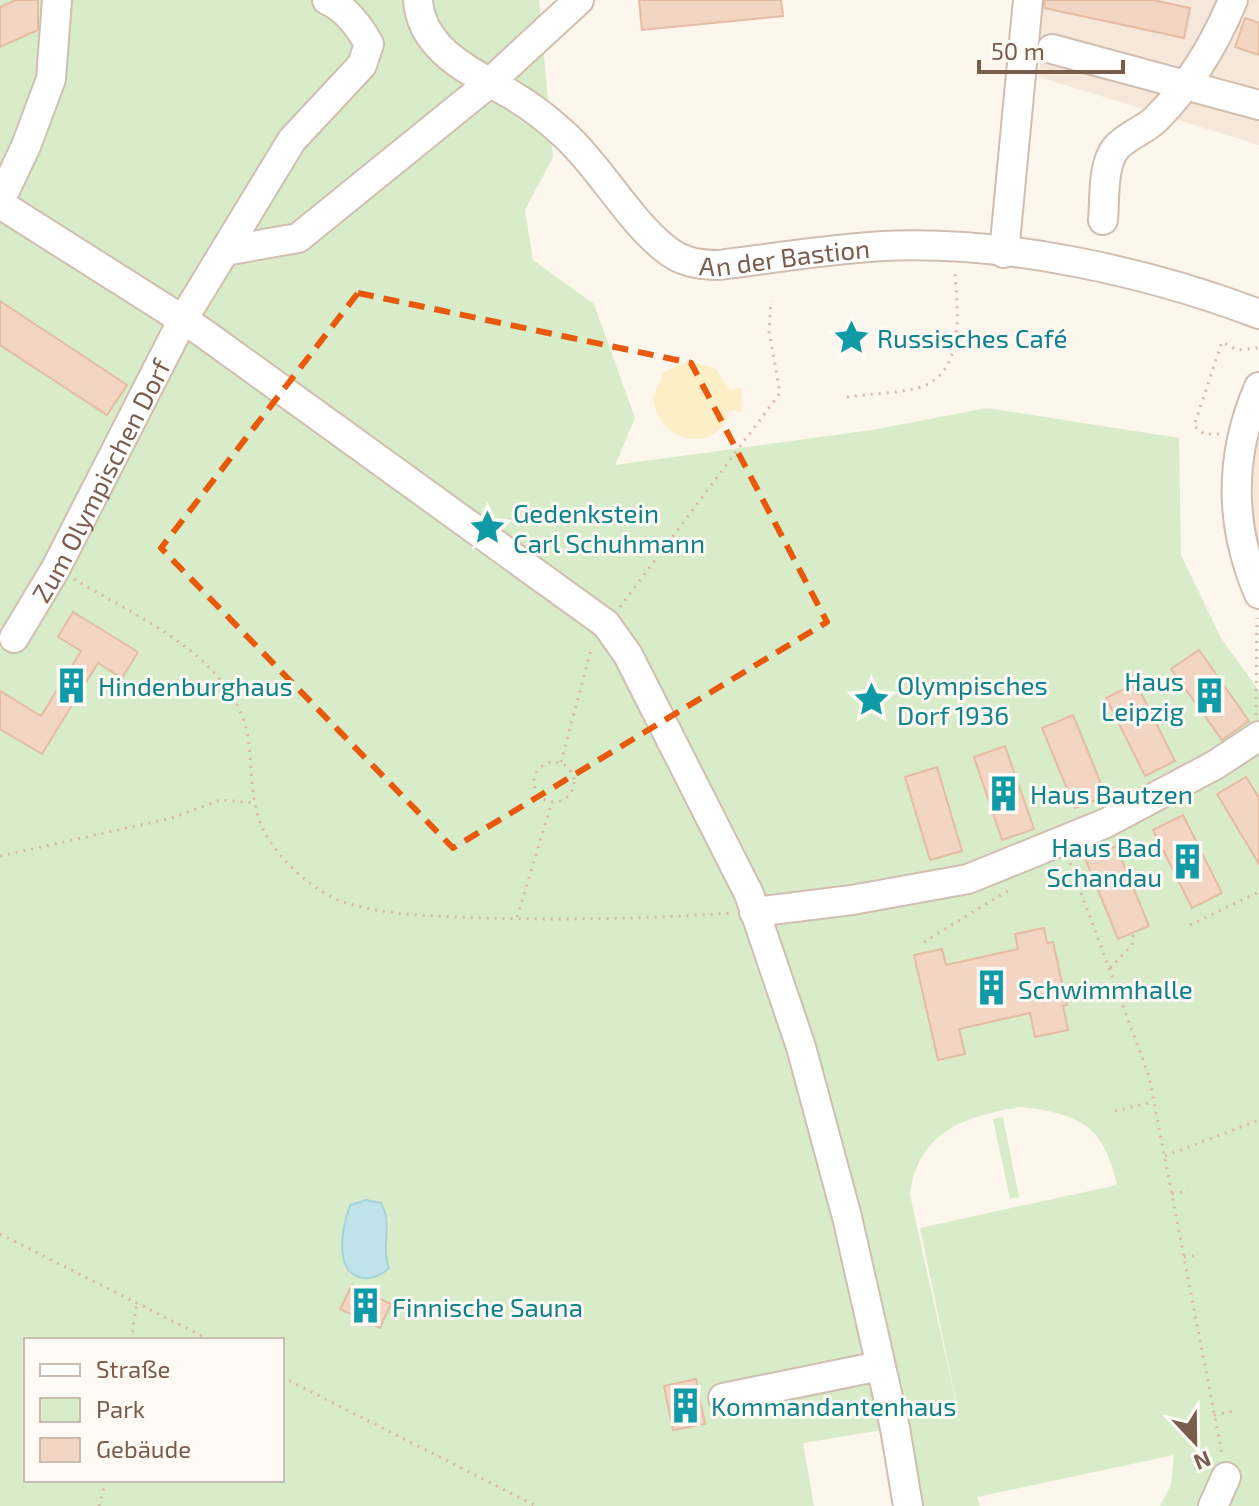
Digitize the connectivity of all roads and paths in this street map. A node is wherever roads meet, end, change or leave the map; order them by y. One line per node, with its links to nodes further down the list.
1 (57, 0): 10 (street)
2 (327, 0): 13 (street, Zum Olympischen Dorf)
3 (418, 0): 8 (street, An der Bastion)
4 (579, 0): 8 (street)
5 (1028, 0): 14 (street)
6 (1233, 0): 11 (street)
7 (1052, 49): 9 (street)
8 (488, 84): 12 (street, An der Bastion); 13 (street)
9 (1259, 105)
10 (0, 202): 17 (street)
11 (1103, 220)
12 (954, 248): 14 (street, An der Bastion); 20 (path)
13 (225, 251): 17 (street, Zum Olympischen Dorf)
14 (1004, 253): 16 (street, An der Bastion)
15 (771, 301): 24 (path)
16 (1259, 314)
17 (182, 321): 22 (street, Zum Olympischen Dorf); 24 (street)
18 (1259, 348): 21 (path)
19 (1255, 396): 21 (street)
20 (847, 397)
21 (1243, 435): 23 (street)
22 (56, 568): 25 (street, Zum Olympischen Dorf); 29 (path)
23 (1258, 592): 26 (path)
24 (606, 624): 27 (path); 34 (street)
25 (14, 638)
26 (1257, 738): 30 (street)
27 (561, 762): 28 (path); 28 (path)
28 (552, 802): 35 (path)
29 (256, 803): 31 (path); 35 (path)
30 (1061, 841): 34 (street); 39 (path)
31 (0, 856)
32 (1015, 886): 38 (path)
33 (1259, 892): 36 (path)
34 (754, 912): 35 (path); 52 (street)
35 (516, 919)
36 (1190, 925)
37 (1133, 932): 39 (path)
38 (924, 942)
39 (1109, 969): 40 (path)
40 (1152, 1102): 41 (path); 43 (path)
41 (1115, 1111)
42 (1259, 1120): 43 (path)
43 (1165, 1156): 45 (path)
44 (1188, 1191): 45 (path)
45 (1172, 1194): 48 (path)
46 (0, 1234): 49 (path)
47 (1199, 1255): 48 (path)
48 (1184, 1257): 56 (path)
49 (137, 1303): 50 (path); 51 (path)
50 (131, 1338)
51 (206, 1338)
52 (880, 1366): 54 (street); 61 (street)
53 (284, 1378): 60 (path)
54 (723, 1398)
55 (1234, 1411): 56 (path)
56 (1214, 1415): 57 (path)
57 (1226, 1477): 62 (street)
58 (105, 1482): 59 (path)
59 (99, 1506)
60 (536, 1506)
61 (908, 1506)
62 (1213, 1506)

